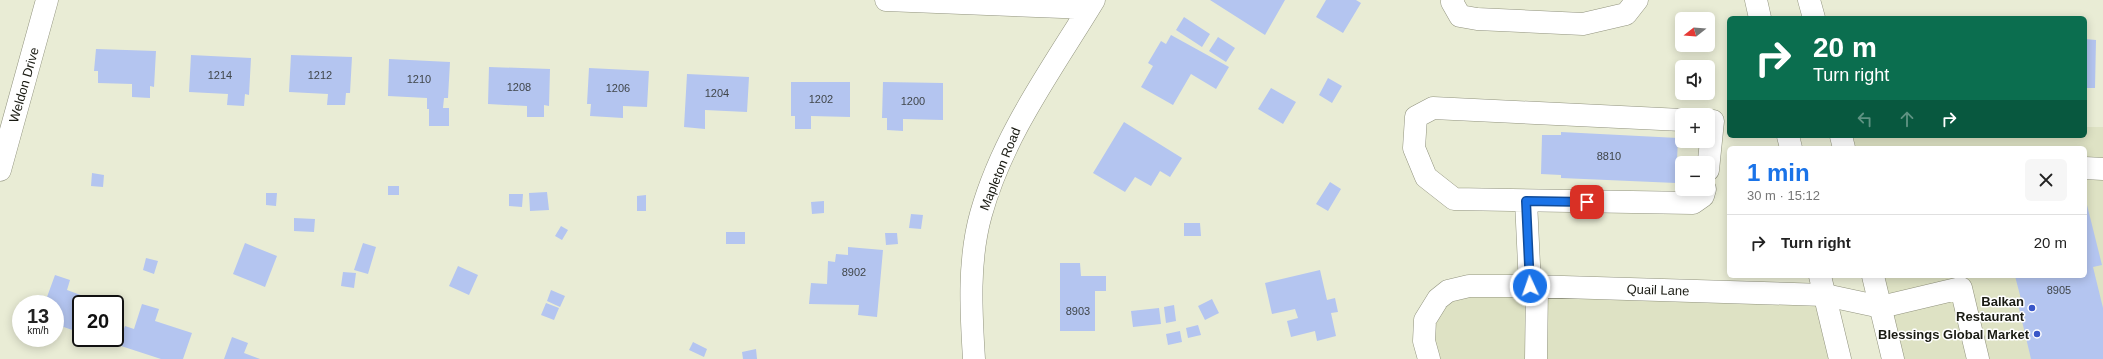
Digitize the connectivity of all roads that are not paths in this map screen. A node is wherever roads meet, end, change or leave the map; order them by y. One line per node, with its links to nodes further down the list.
1 (47, 0): 15 (street, Weldon Drive)
2 (886, 0): 7 (street)
3 (1454, 0): 4 (street)
4 (1636, 0)
5 (1756, 0): 8 (street)
6 (1809, 0): 9 (street)
7 (1092, 4): 23 (street, Mapleton Road)
8 (1760, 16)
9 (1813, 16)
10 (1675, 120): 17 (street)
11 (1717, 120): 12 (street)
12 (1711, 156)
13 (2087, 168): 14 (street)
14 (2103, 169)
15 (0, 170)
16 (1703, 196): 17 (street)
17 (1526, 201): 21 (street)
18 (1873, 278): 22 (street)
19 (1960, 282): 22 (street); 28 (street)
20 (1823, 285): 21 (street, Quail Lane); 22 (street, Quail Lane); 26 (street)
21 (1534, 286): 24 (street, Quail Lane); 25 (street)
22 (1880, 307): 27 (street)
23 (974, 359)
24 (1429, 359)
25 (1536, 359)
26 (1840, 359)
27 (1893, 359)
28 (1978, 359)

